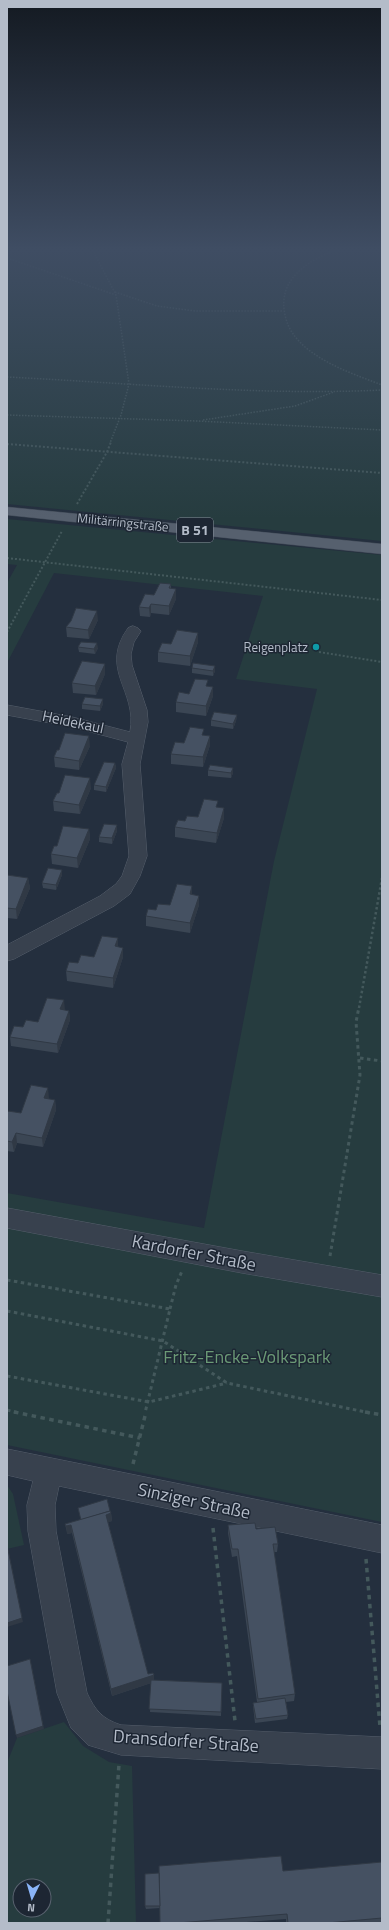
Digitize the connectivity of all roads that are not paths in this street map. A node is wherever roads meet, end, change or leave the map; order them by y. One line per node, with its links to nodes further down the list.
1 (7, 511): 2 (main road, Militärringstraße / B 51)
2 (382, 549)
3 (133, 631): 5 (street)
4 (7, 710): 5 (street, Heidekaul)
5 (137, 739): 6 (street)
6 (7, 954)
7 (7, 1218): 8 (street, Kardorfer Straße)
8 (382, 1286)
9 (7, 1462): 10 (street, Sinziger Straße)
10 (49, 1470): 11 (street, Sinziger Straße); 12 (street, Dransdorfer Straße)
11 (375, 1537)
12 (381, 1743)

